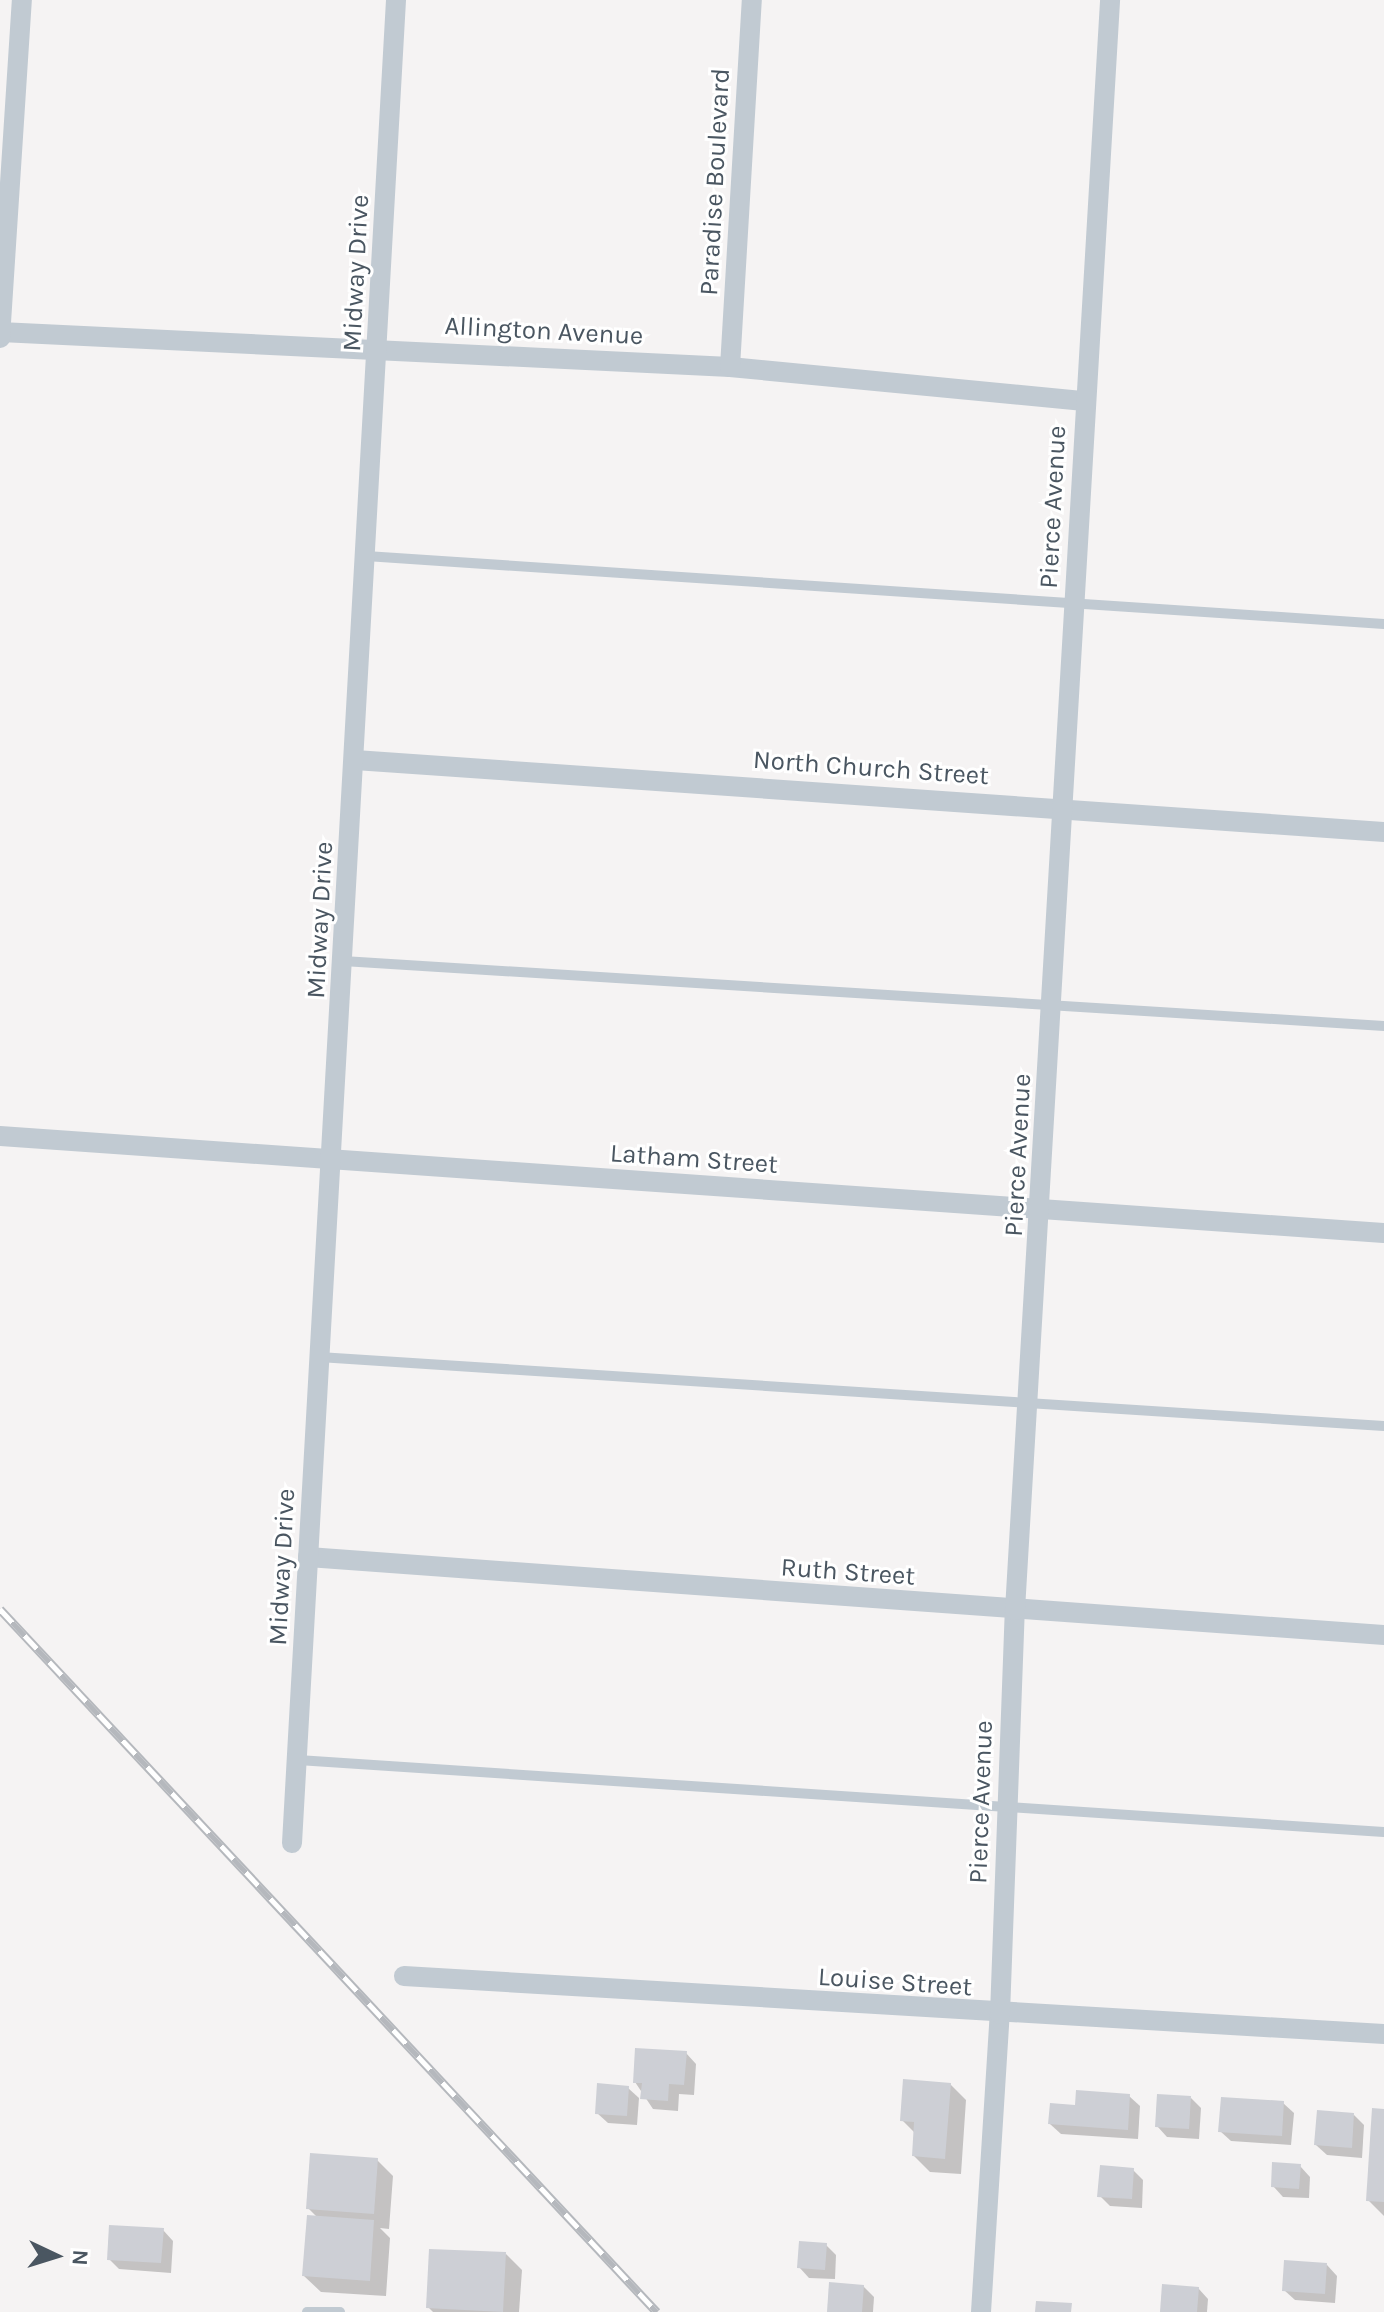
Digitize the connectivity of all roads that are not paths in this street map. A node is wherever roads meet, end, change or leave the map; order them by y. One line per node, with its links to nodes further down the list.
1 (22, 0): 5 (street)
2 (396, 0): 6 (street, Midway Drive)
3 (752, 0): 7 (street, Paradise Boulevard)
4 (1110, 0): 8 (street, Pierce Avenue)
5 (0, 334): 6 (street, Allington Avenue)
6 (378, 348): 7 (street, Allington Avenue); 9 (street, Midway Drive)
7 (730, 367): 8 (street, Allington Avenue)
8 (1084, 401): 10 (street, Pierce Avenue)
9 (366, 556): 10 (lane); 12 (street, Midway Drive)
10 (1073, 604): 11 (lane); 13 (street, Pierce Avenue)
11 (1384, 624)
12 (355, 760): 13 (street, North Church Street); 15 (street, Midway Drive)
13 (1063, 807): 14 (street, North Church Street); 16 (street, Pierce Avenue)
14 (1384, 832)
15 (343, 961): 16 (lane); 19 (street, Midway Drive)
16 (1052, 1005): 17 (lane); 20 (street, Pierce Avenue)
17 (1384, 1026)
18 (0, 1136): 19 (street, Latham Street)
19 (332, 1158): 20 (street, Latham Street); 22 (street, Midway Drive)
20 (1041, 1210): 21 (street, Latham Street); 23 (street, Pierce Avenue)
21 (1384, 1233)
22 (319, 1357): 23 (lane); 25 (street, Midway Drive)
23 (1029, 1405): 24 (lane); 26 (street, Pierce Avenue)
24 (1384, 1426)
25 (308, 1557): 26 (street, Ruth Street); 28 (street, Midway Drive)
26 (1015, 1610): 27 (street, Ruth Street); 29 (street, Pierce Avenue)
27 (1384, 1635)
28 (298, 1760): 29 (lane); 31 (street, Midway Drive)
29 (1007, 1810): 30 (lane); 33 (street, Pierce Avenue)
30 (1384, 1832)
31 (292, 1843)
32 (404, 1976): 33 (street, Louise Street)
33 (1000, 2014): 34 (street, Louise Street); 37 (street, Pierce Avenue)
34 (1384, 2034)
35 (307, 2312): 36 (lane)
36 (340, 2312)
37 (981, 2312)

